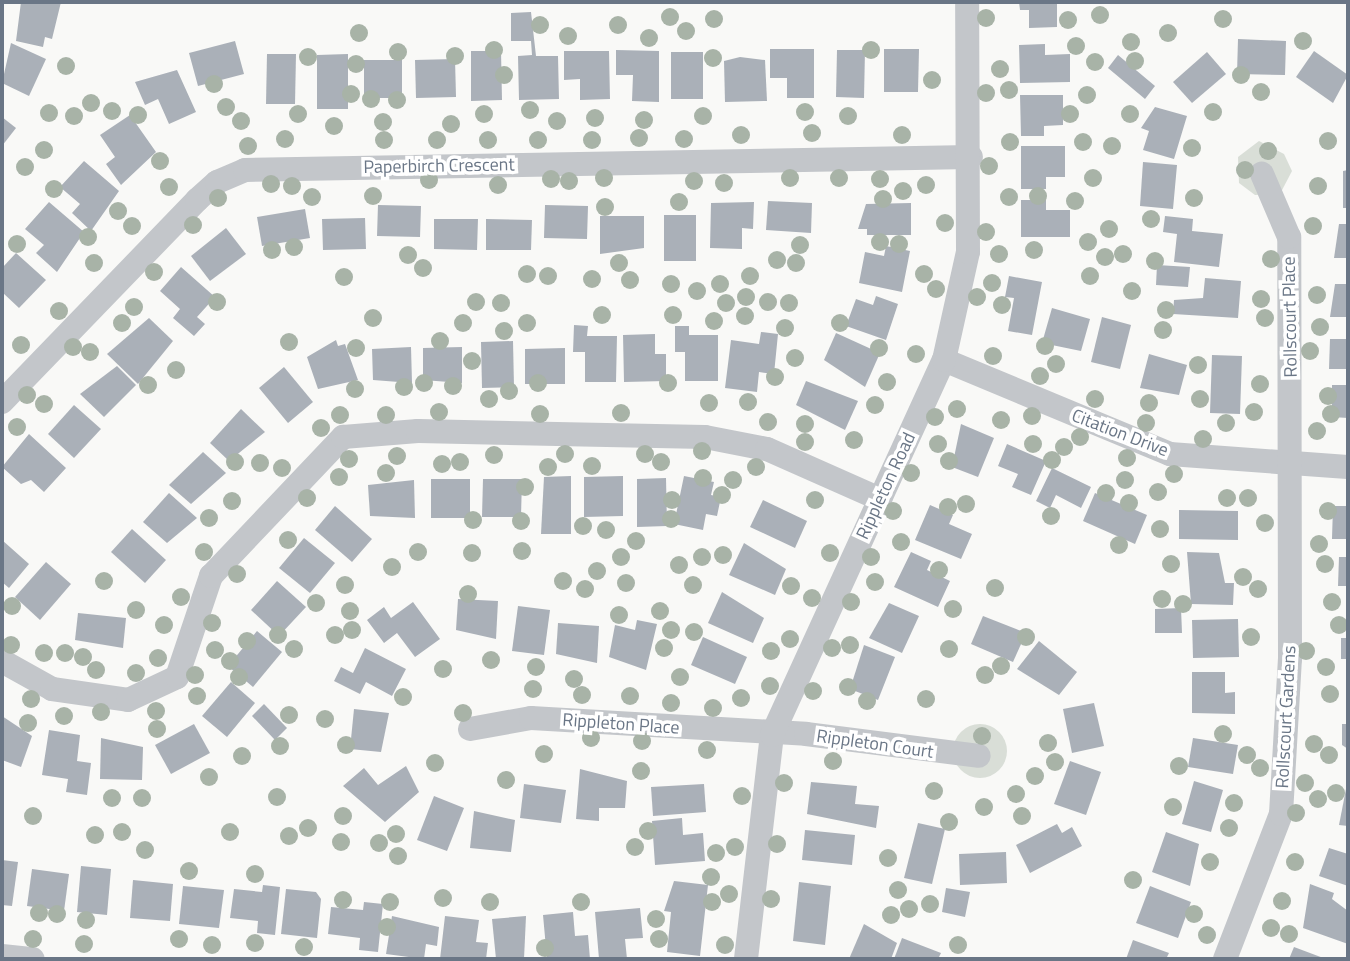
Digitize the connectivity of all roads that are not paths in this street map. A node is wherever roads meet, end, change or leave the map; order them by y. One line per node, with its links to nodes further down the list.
1 (967, 2): 2 (street, Rippleton Road)
2 (971, 158): 4 (street, Rippleton Road); 5 (street, Paperbirch Crescent)
3 (1262, 174): 6 (street, Rollscourt Place)
4 (944, 360): 6 (street, Citation Drive); 8 (street, Rippleton Road)
5 (2, 402)
6 (1293, 465): 7 (street, Citation Drive); 16 (street, Rollscourt Gardens)
7 (1348, 467)
8 (880, 499): 9 (street); 11 (street, Rippleton Road)
9 (2, 661)
10 (470, 729): 11 (street, Rippleton Place)
11 (772, 735): 12 (street, Rippleton Court); 15 (street, Rippleton Road)
12 (979, 756)
13 (2, 956): 14 (street)
14 (33, 959)
15 (746, 959)
16 (1225, 959)

